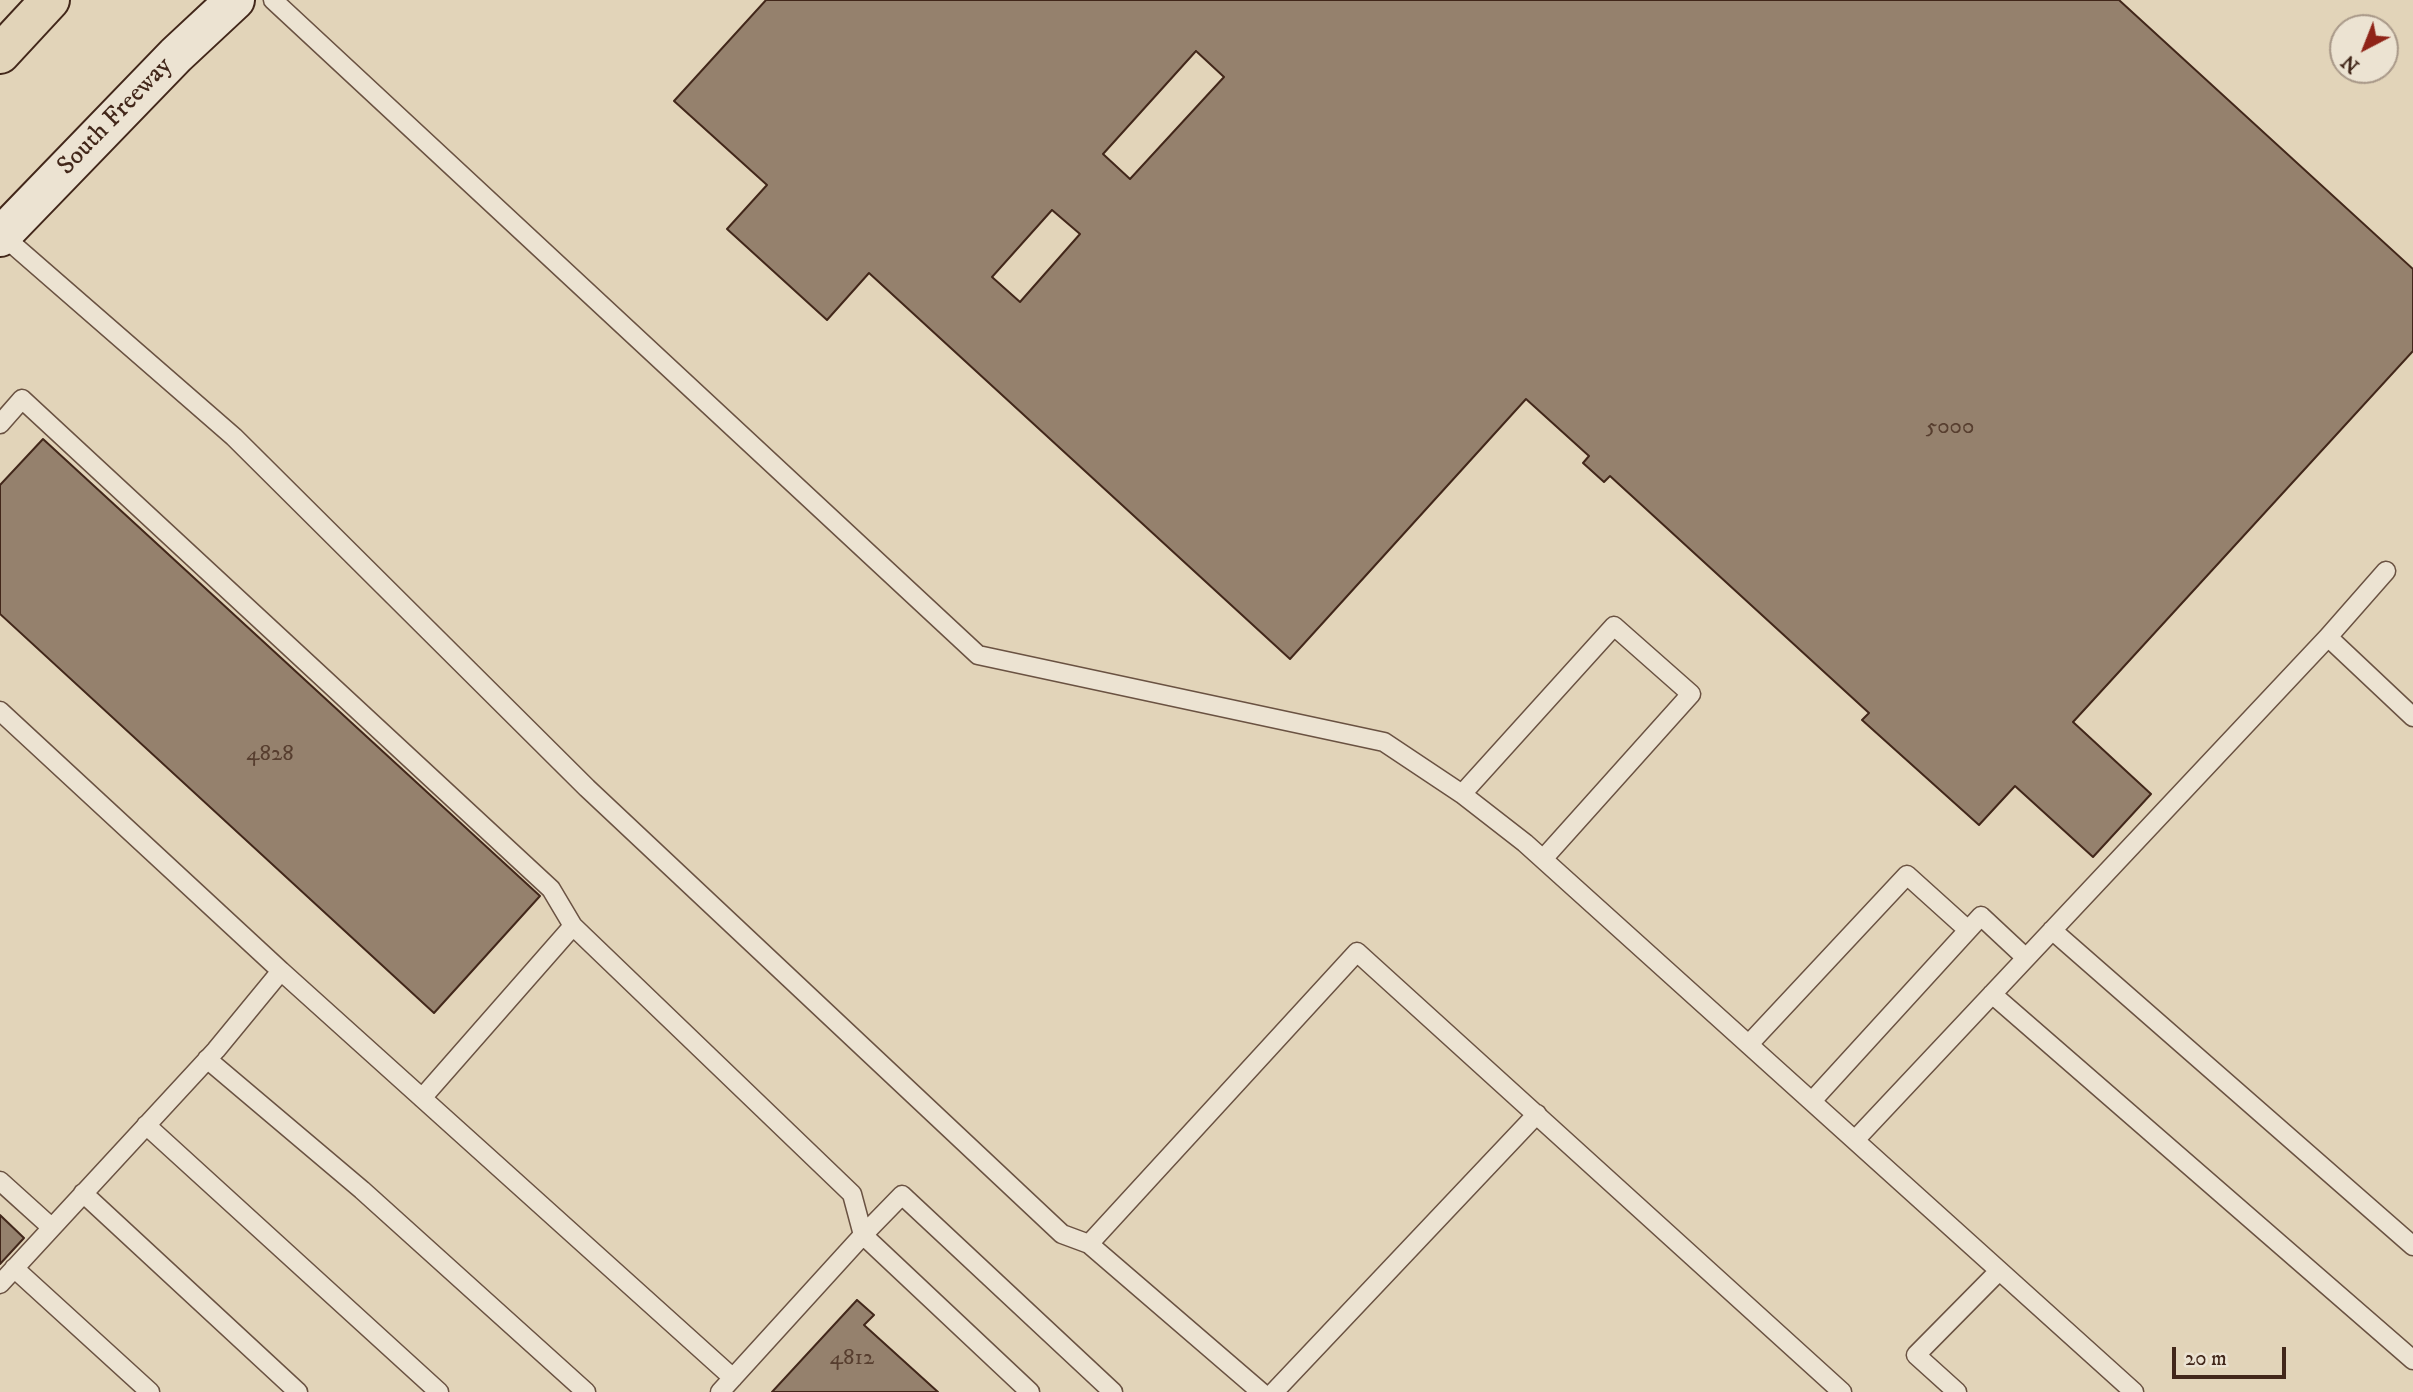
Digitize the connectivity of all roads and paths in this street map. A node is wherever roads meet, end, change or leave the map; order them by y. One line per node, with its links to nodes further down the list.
1 (50, 0): 4 (highway)
2 (235, 0): 5 (main road, South Freeway)
3 (273, 0): 11 (lane)
4 (0, 54)
5 (1, 236): 30 (lane)
6 (0, 424): 13 (lane)
7 (2386, 571): 8 (lane)
8 (2328, 638): 10 (lane); 15 (lane)
9 (0, 711): 17 (lane)
10 (2413, 717)
11 (1462, 793): 12 (lane); 12 (lane)
12 (1543, 859): 19 (lane)
13 (573, 926): 21 (lane); 29 (lane)
14 (1968, 930): 16 (lane); 19 (lane); 22 (lane)
15 (2052, 930): 16 (lane); 31 (lane)
16 (2026, 958): 18 (lane)
17 (281, 971): 20 (lane); 21 (lane)
18 (1992, 994): 25 (lane); 35 (lane)
19 (1749, 1044): 22 (lane)
20 (207, 1059): 24 (lane); 41 (lane)
21 (422, 1098): 36 (lane)
22 (1812, 1101): 25 (lane)
23 (1537, 1114): 30 (lane); 46 (lane); 47 (lane)
24 (146, 1125): 27 (lane); 40 (lane)
25 (1855, 1140): 33 (lane)
26 (0, 1181): 28 (lane)
27 (83, 1192): 28 (lane); 39 (lane)
28 (51, 1227): 32 (lane)
29 (863, 1235): 36 (lane); 43 (lane); 44 (lane)
30 (1089, 1244): 45 (lane)
31 (2413, 1246)
32 (14, 1268): 34 (lane); 38 (lane)
33 (1999, 1271): 37 (lane); 48 (lane)
34 (0, 1284)
35 (2413, 1360)
36 (733, 1378): 42 (lane)
37 (1947, 1389)
38 (150, 1392)
39 (298, 1392)
40 (439, 1392)
41 (586, 1392)
42 (720, 1392)
43 (1030, 1392)
44 (1113, 1392)
45 (1261, 1392)
46 (1274, 1392)
47 (1842, 1392)
48 (2134, 1392)

